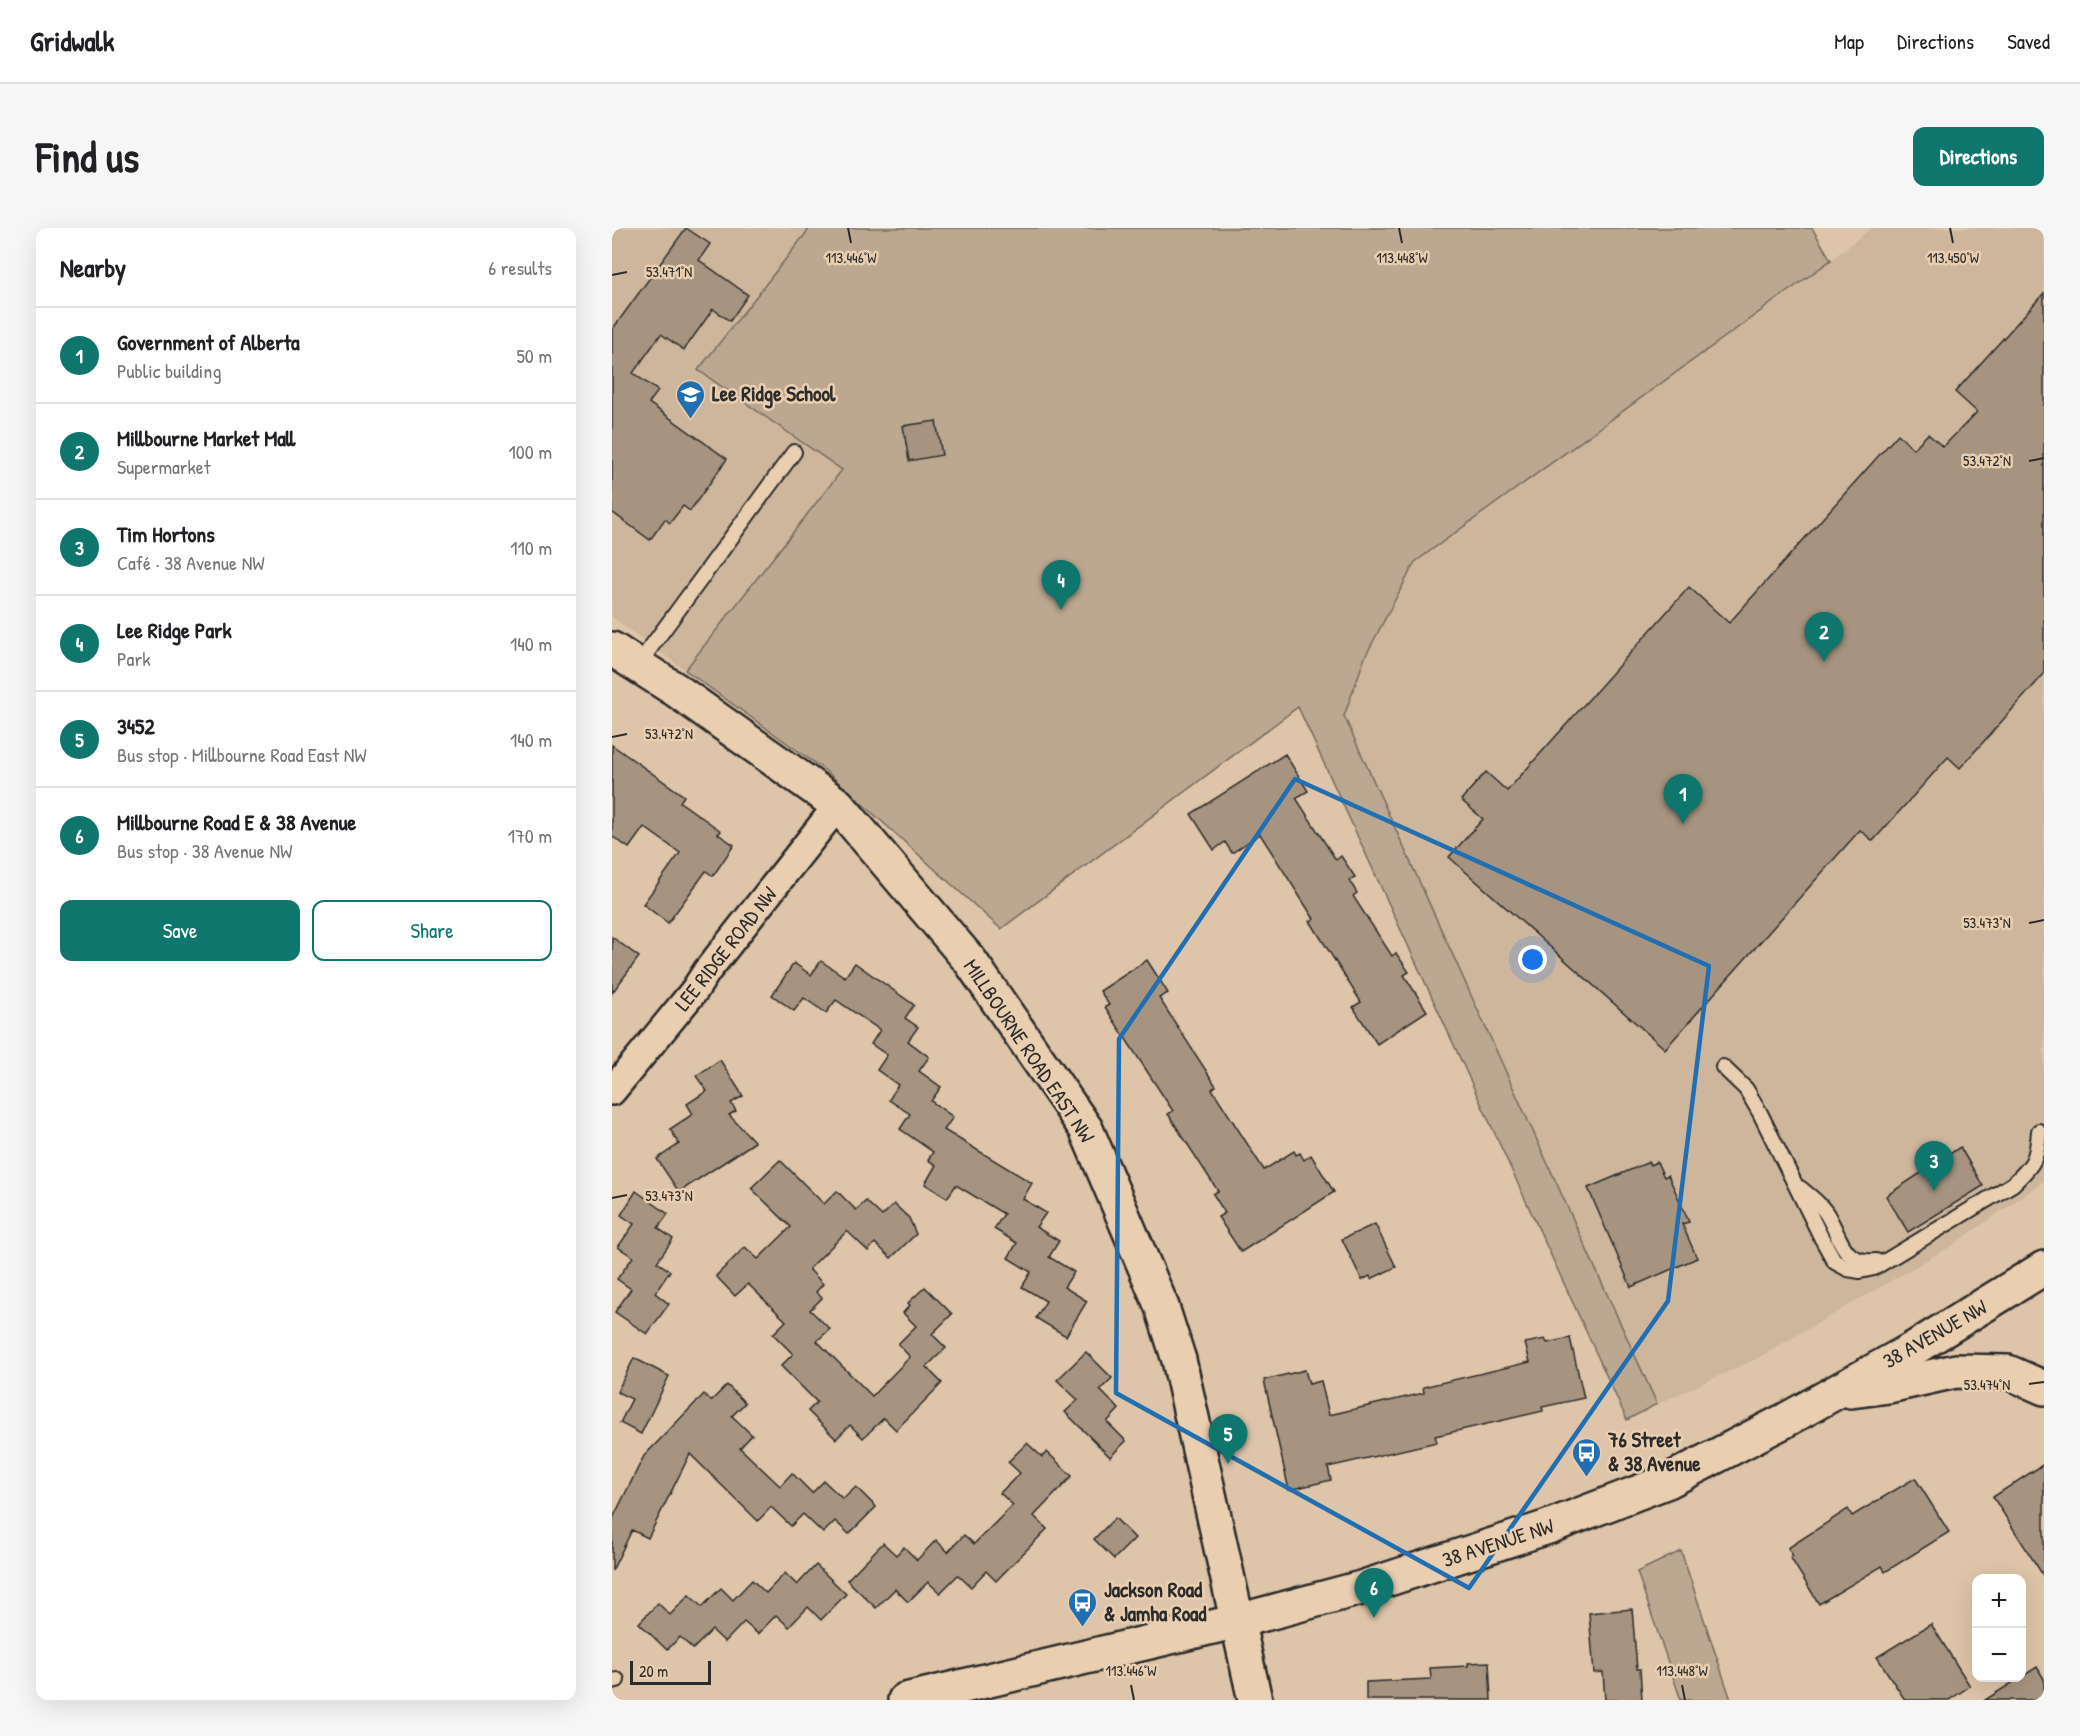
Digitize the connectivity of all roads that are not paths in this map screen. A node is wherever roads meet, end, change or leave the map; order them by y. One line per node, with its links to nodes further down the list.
1 (794, 452): 3 (lane)
2 (612, 649): 3 (street, MILLBOURNE ROAD EAST NW)
3 (639, 667): 4 (street, MILLBOURNE ROAD EAST NW)
4 (838, 805): 6 (street, LEE RIDGE ROAD NW); 11 (street, MILLBOURNE ROAD EAST NW)
5 (1723, 1067): 7 (lane)
6 (612, 1091)
7 (2039, 1131)
8 (2040, 1280): 10 (street, 38 AVENUE NW)
9 (2044, 1388): 10 (street)
10 (1835, 1393): 11 (street, 38 AVENUE NW)
11 (1238, 1621): 12 (street, 38 AVENUE NW); 13 (street, MILLBOURNE ROAD EAST NW)
12 (905, 1700)
13 (1255, 1700)

